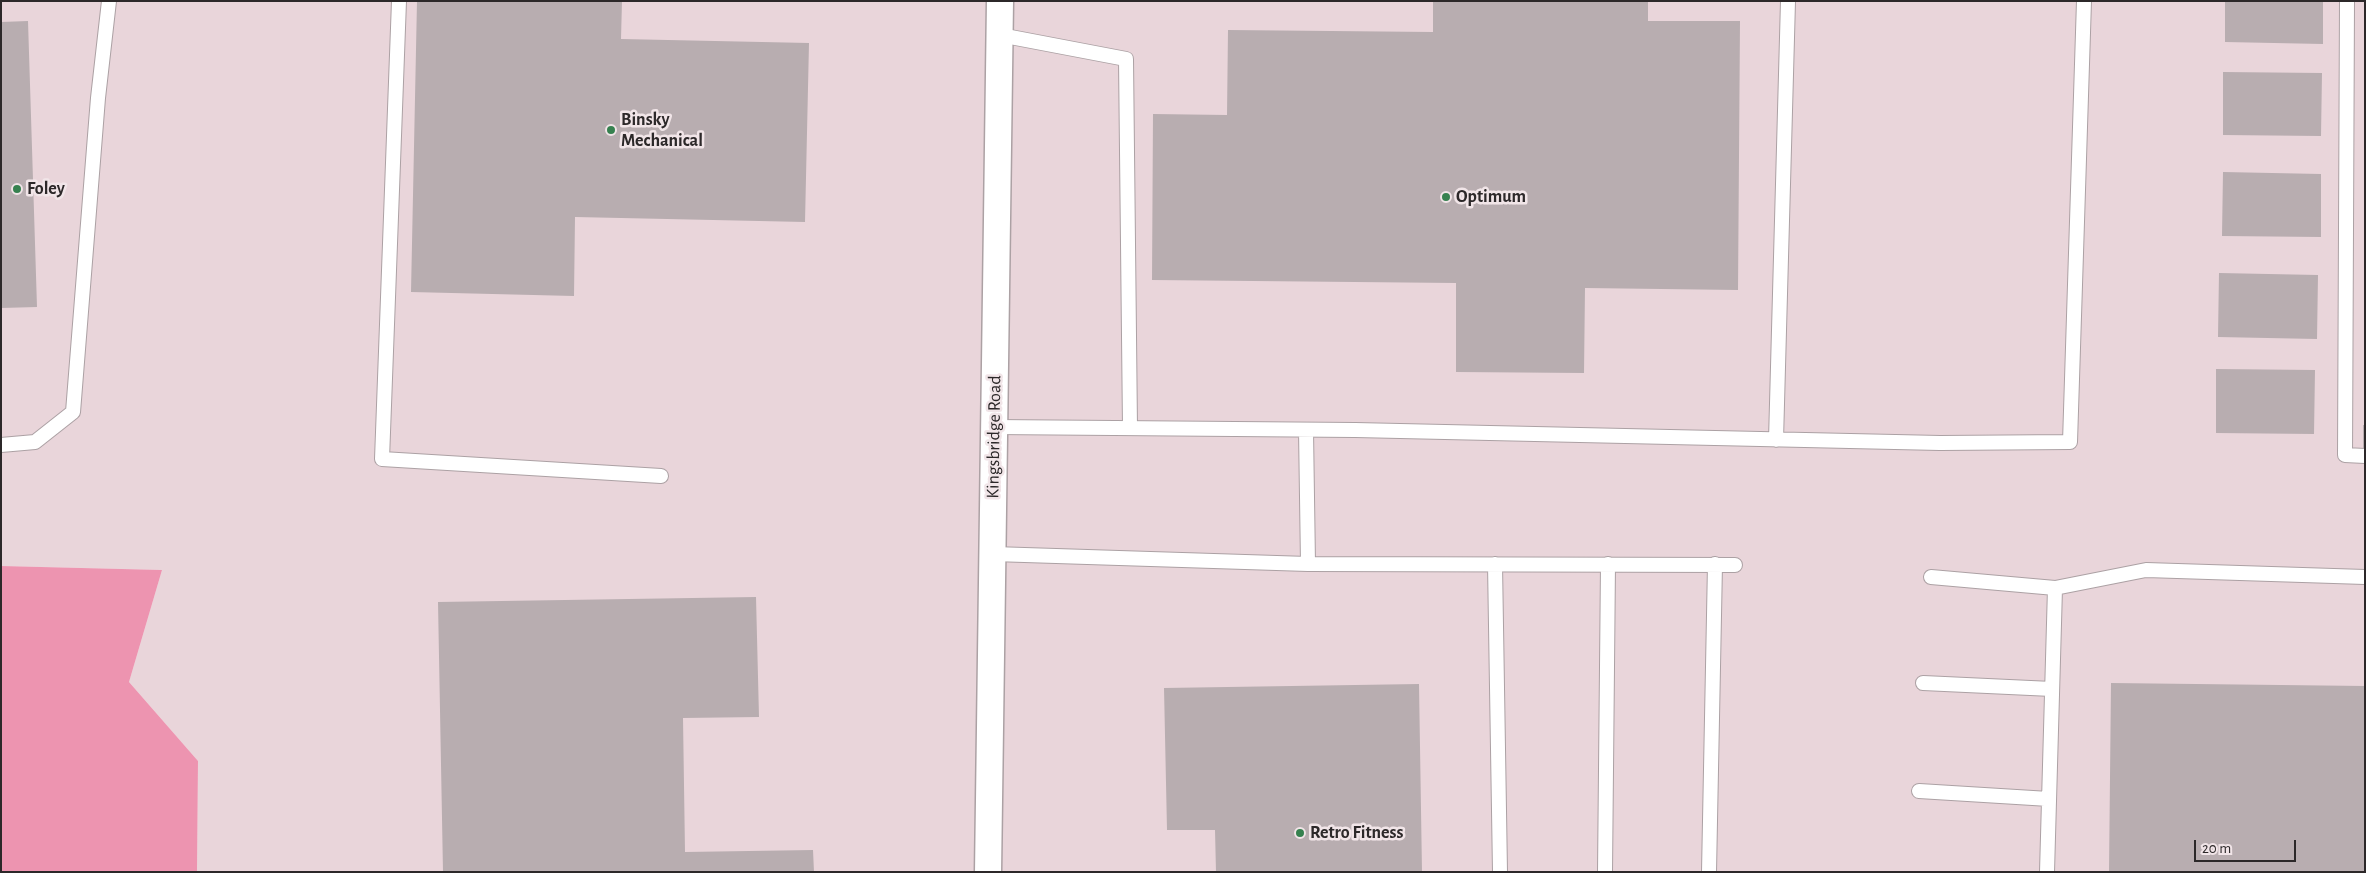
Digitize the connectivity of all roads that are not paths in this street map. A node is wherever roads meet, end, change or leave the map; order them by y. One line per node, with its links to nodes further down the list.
1 (109, 1): 12 (lane)
2 (399, 1): 14 (lane)
3 (1000, 1): 7 (street, Kingsbridge Road)
4 (1788, 1): 11 (lane)
5 (2084, 1): 11 (lane)
6 (2347, 1): 13 (lane)
7 (1000, 35): 8 (street, Kingsbridge Road); 9 (lane)
8 (994, 428): 9 (lane); 15 (street, Kingsbridge Road)
9 (1130, 428): 10 (lane)
10 (1306, 430): 11 (lane); 16 (lane)
11 (1776, 440)
12 (1, 446)
13 (2365, 456)
14 (661, 476)
15 (993, 554): 16 (lane); 28 (street, Kingsbridge Road)
16 (1308, 564): 17 (lane)
17 (1495, 564): 18 (lane); 29 (lane)
18 (1608, 564): 19 (lane); 30 (lane)
19 (1715, 564): 20 (lane); 31 (lane)
20 (1735, 565)
21 (1931, 577): 23 (lane)
22 (2365, 577): 23 (lane)
23 (2055, 588): 25 (lane)
24 (1923, 682): 25 (lane)
25 (2052, 690): 27 (lane)
26 (1919, 791): 27 (lane)
27 (2049, 799): 32 (lane)
28 (988, 872)
29 (1500, 872)
30 (1605, 872)
31 (1709, 872)
32 (2046, 872)

